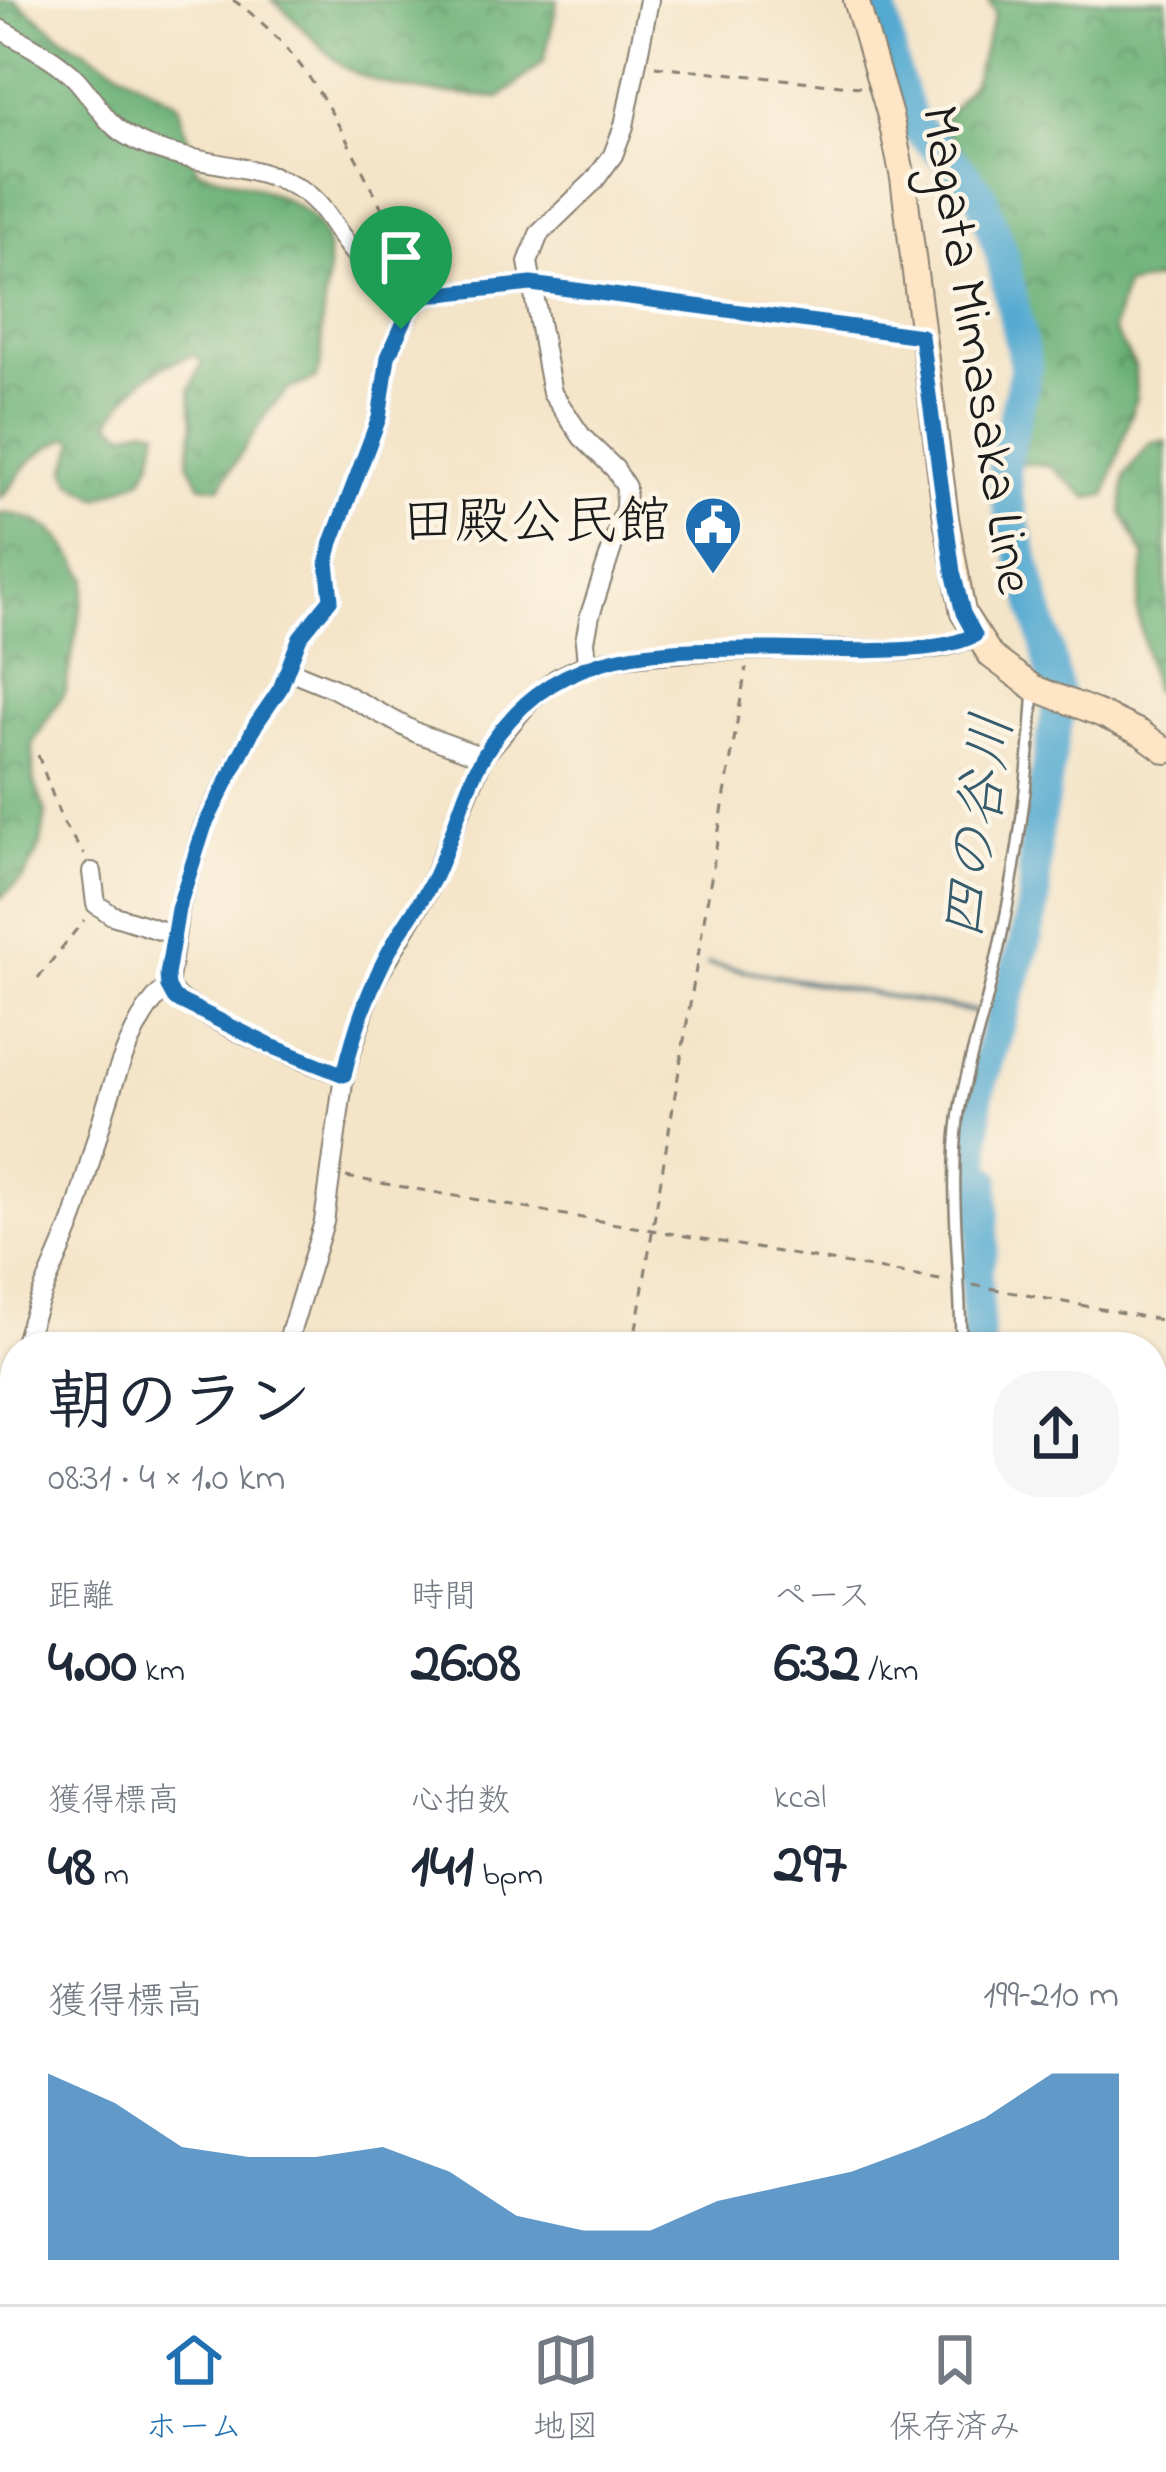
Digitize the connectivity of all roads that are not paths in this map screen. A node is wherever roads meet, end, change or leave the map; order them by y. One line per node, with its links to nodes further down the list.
1 (650, 0): 4 (street)
2 (856, 0): 6 (main road, Magata Mimasaka Line)
3 (0, 28): 5 (street)
4 (531, 284): 5 (street); 7 (street)
5 (422, 298): 8 (street)
6 (975, 635): 7 (street); 9 (main road, Magata Mimasaka Line)
7 (587, 664): 11 (street)
8 (289, 670): 11 (street); 13 (street)
9 (1037, 689): 10 (main road, Magata Mimasaka Line); 18 (lane)
10 (1166, 751)
11 (483, 757): 15 (street)
12 (92, 872): 13 (street)
13 (175, 935): 14 (street)
14 (168, 987): 15 (street); 16 (street)
15 (344, 1075): 17 (street)
16 (27, 1332)
17 (291, 1332)
18 (961, 1332)

